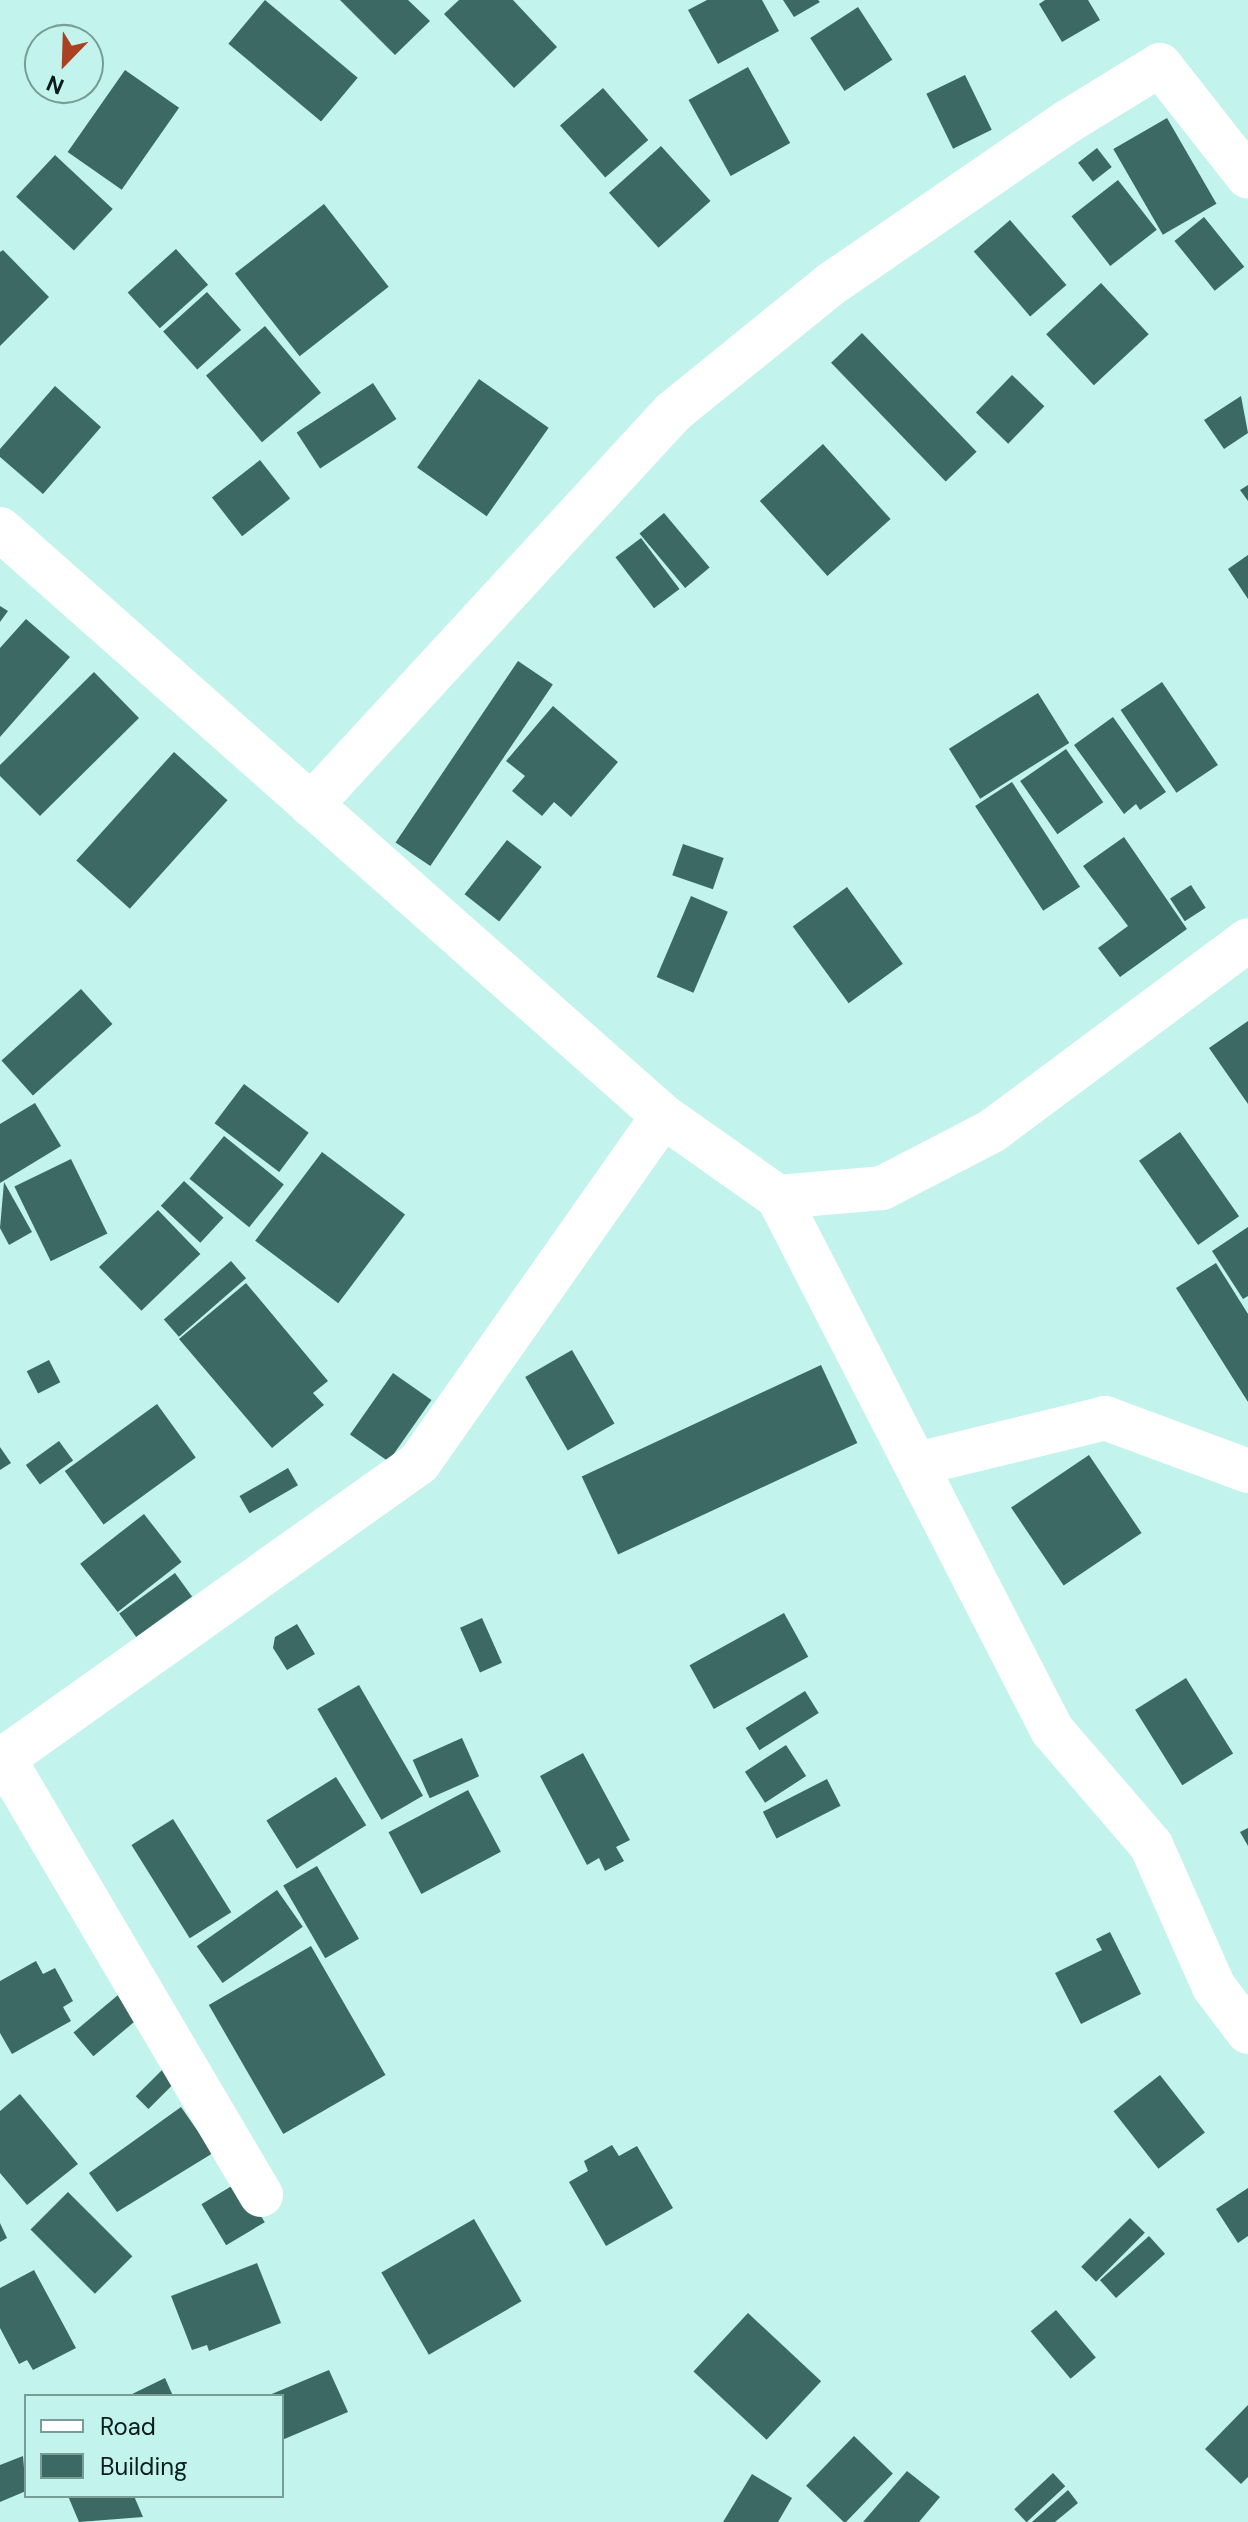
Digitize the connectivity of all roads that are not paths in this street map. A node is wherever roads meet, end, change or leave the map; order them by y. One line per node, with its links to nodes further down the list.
1 (1248, 177): 3 (street)
2 (0, 529): 3 (street)
3 (311, 805): 5 (street)
4 (1248, 940): 6 (street)
5 (663, 1116): 6 (street); 9 (street)
6 (778, 1197): 7 (street)
7 (917, 1464): 8 (street); 10 (street)
8 (1248, 1471)
9 (2, 1760): 11 (street)
10 (1248, 2032)
11 (261, 2195)

